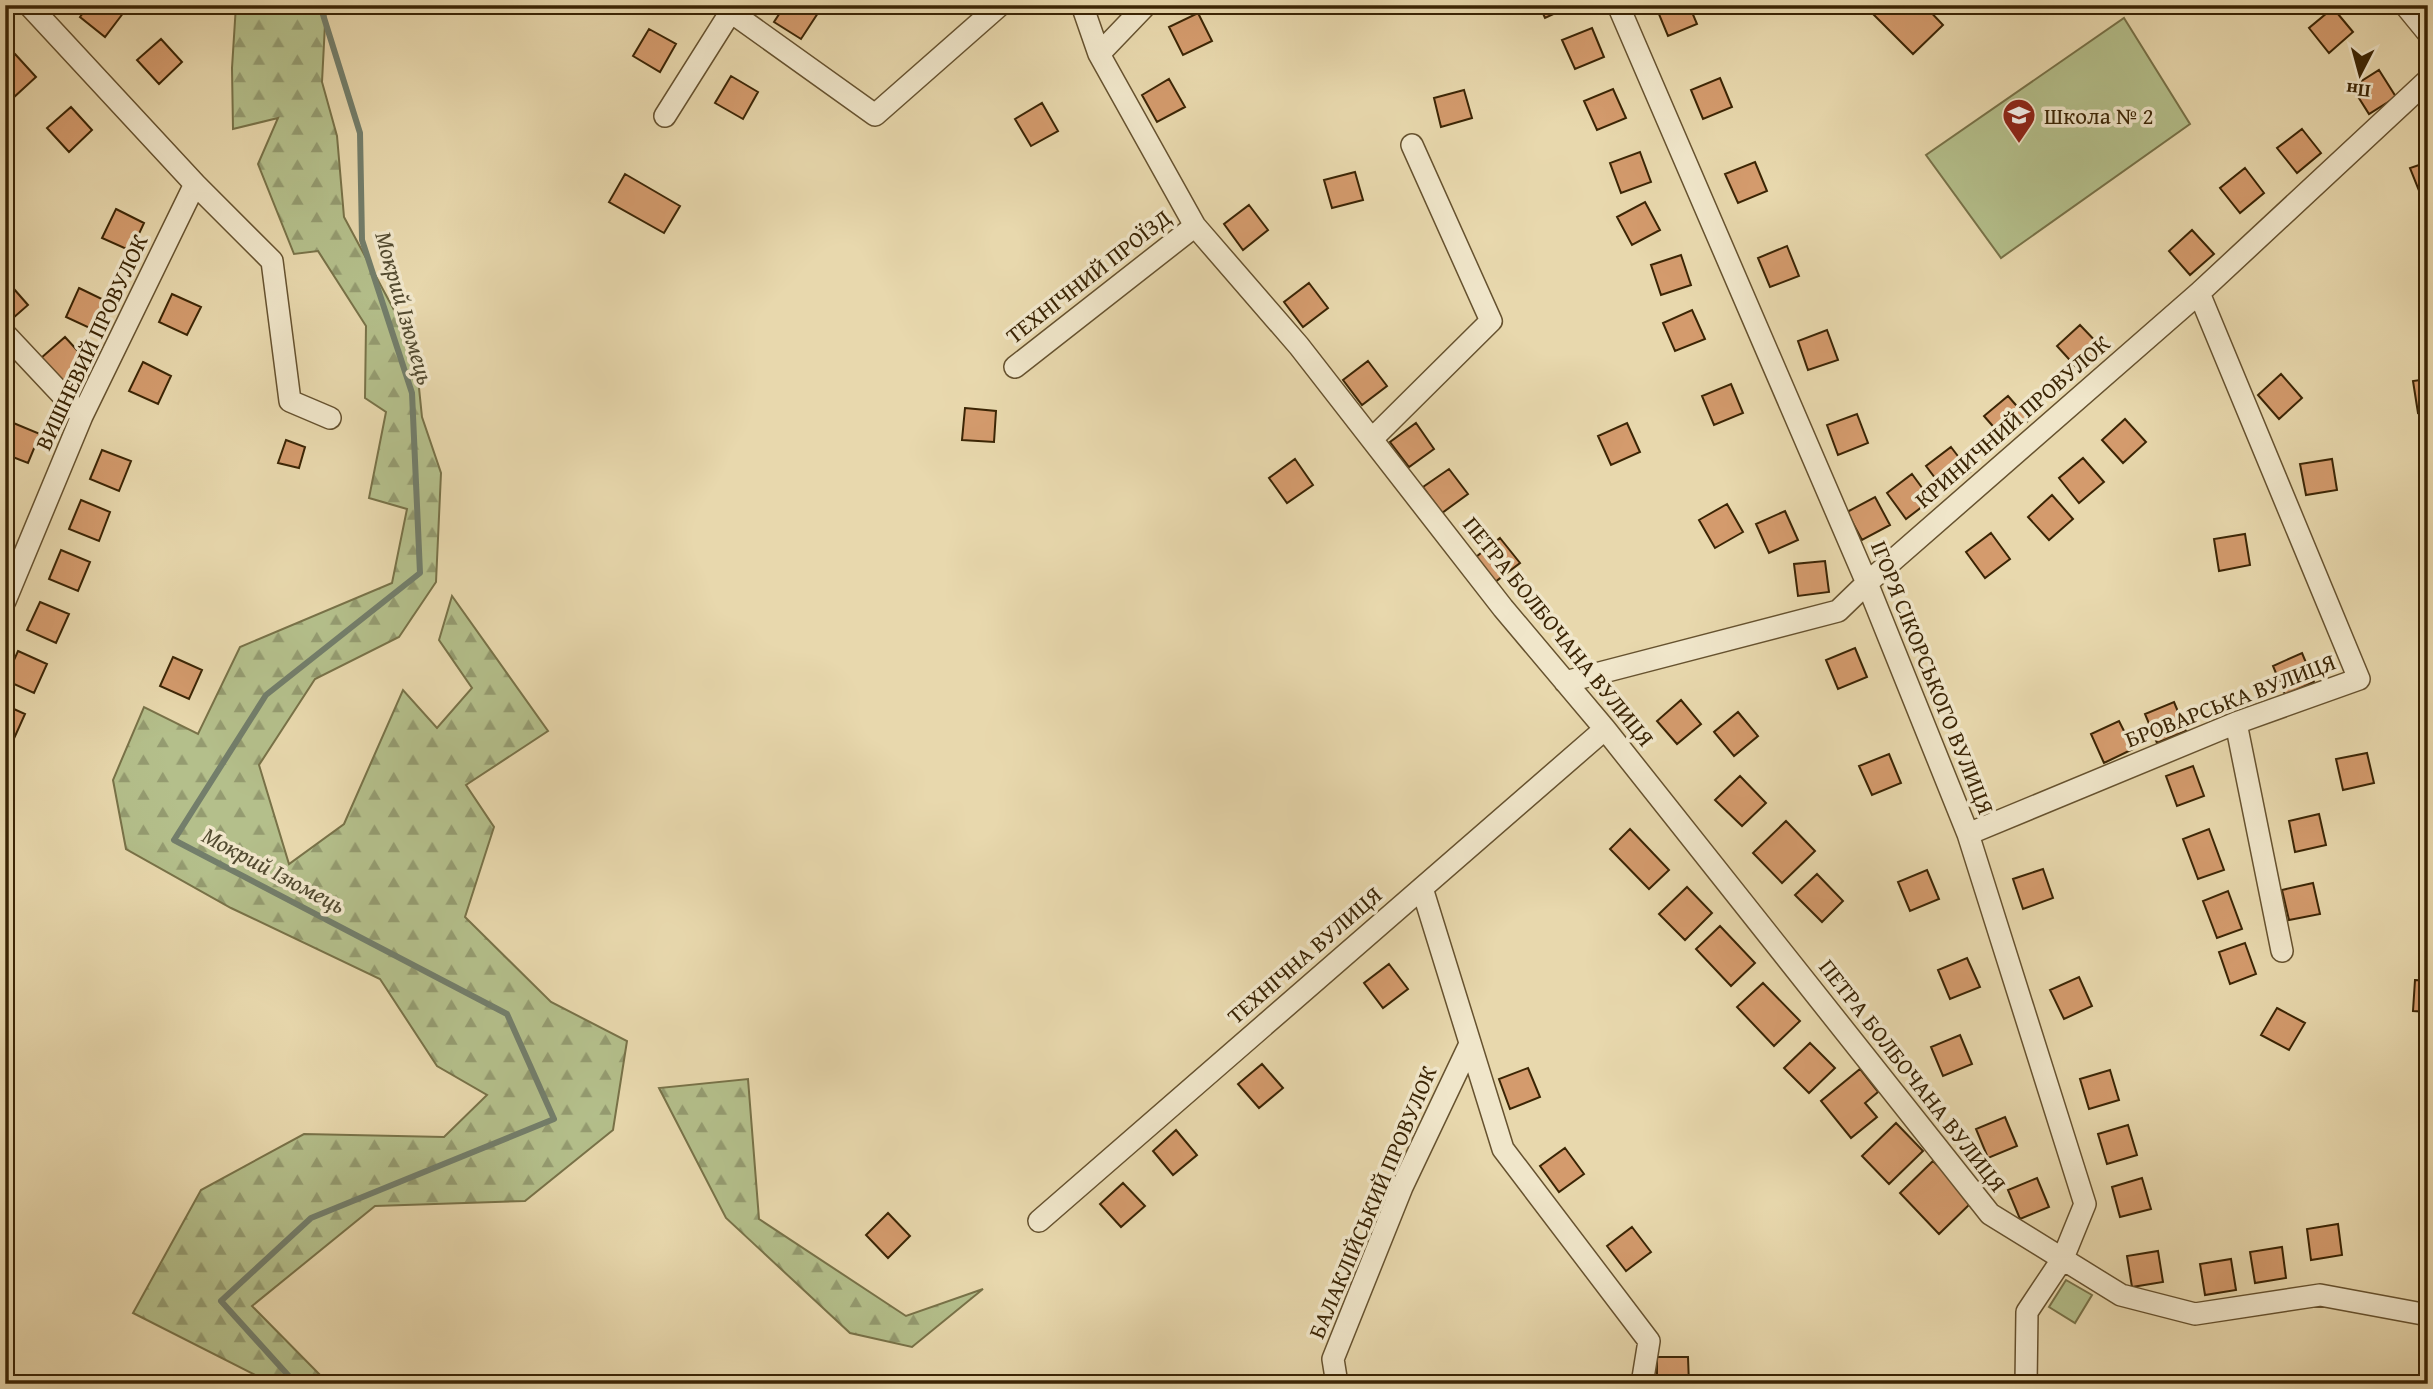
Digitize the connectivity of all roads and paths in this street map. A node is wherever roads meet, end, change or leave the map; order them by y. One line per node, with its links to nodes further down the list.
1 (29, 5): 13 (street)
2 (1000, 5): 7 (street)
3 (1082, 5): 9 (street, ПЕТРА БОЛБОЧАНА ВУЛИЦЯ)
4 (1146, 5): 9 (street)
5 (1618, 5): 21 (street, ІГОРЯ СІКОРСЬКОГО ВУЛИЦЯ)
6 (2404, 5): 8 (street)
7 (733, 8): 11 (street)
8 (2428, 33)
9 (1099, 54): 14 (street, ПЕТРА БОЛБОЧАНА ВУЛИЦЯ)
10 (2428, 80): 15 (street, КРИНИЧНИЙ ПРОВУЛОК)
11 (665, 116)
12 (1412, 145): 20 (street)
13 (195, 184): 18 (street, ВИШНЕВИЙ ПРОВУЛОК); 19 (street)
14 (1195, 226): 17 (street, ТЕХНІЧНИЙ ПРОЇЗД); 20 (street, ПЕТРА БОЛБОЧАНА ВУЛИЦЯ)
15 (2199, 293): 21 (street, КРИНИЧНИЙ ПРОВУЛОК); 24 (street, БРОВАРСЬКА ВУЛИЦЯ)
16 (5, 334): 18 (street)
17 (1015, 367)
18 (82, 416): 22 (street, ВИШНЕВИЙ ПРОВУЛОК)
19 (330, 418)
20 (1372, 439): 23 (street, ПЕТРА БОЛБОЧАНА ВУЛИЦЯ)
21 (1867, 583): 23 (street, КРИНИЧНИЙ ПРОВУЛОК); 26 (street, ІГОРЯ СІКОРСЬКОГО ВУЛИЦЯ)
22 (5, 601)
23 (1565, 682): 25 (street, ПЕТРА БОЛБОЧАНА ВУЛИЦЯ)
24 (2236, 723): 26 (street, БРОВАРСЬКА ВУЛИЦЯ); 28 (street)
25 (1605, 729): 27 (street, ТЕХНІЧНА ВУЛИЦЯ); 31 (street, ПЕТРА БОЛБОЧАНА ВУЛИЦЯ)
26 (1968, 834): 31 (street, ІГОРЯ СІКОРСЬКОГО ВУЛИЦЯ)
27 (1422, 888): 29 (street); 30 (street, ТЕХНІЧНА ВУЛИЦЯ)
28 (2282, 951)
29 (1470, 1044): 33 (street, БАЛАКЛІЙСЬКИЙ ПРОВУЛОК); 34 (street)
30 (1039, 1221)
31 (2063, 1258): 32 (street, ПЕТРА БОЛБОЧАНА ВУЛИЦЯ); 35 (street, ІГОРЯ СІКОРСЬКОГО ВУЛИЦЯ)
32 (2428, 1315)
33 (1337, 1384)
34 (1642, 1384)
35 (2026, 1384)

